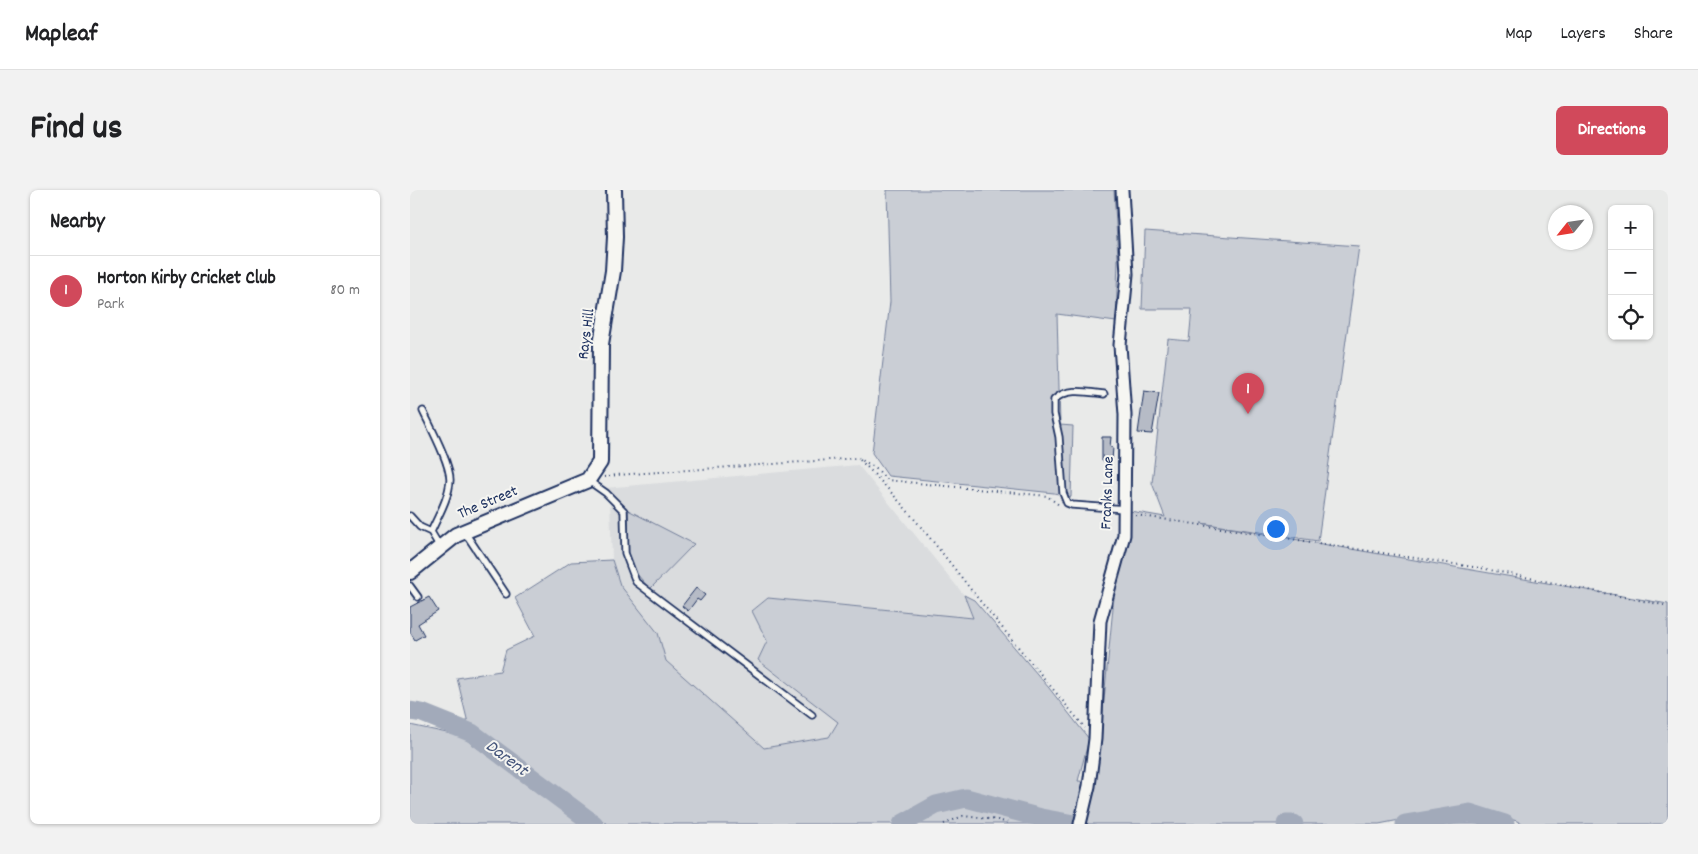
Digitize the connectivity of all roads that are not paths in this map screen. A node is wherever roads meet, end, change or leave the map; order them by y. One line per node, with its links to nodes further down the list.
1 (614, 190): 5 (street, Rays Hill)
2 (1122, 190): 6 (street, Franks Lane)
3 (1104, 394): 6 (lane)
4 (423, 411): 9 (lane)
5 (588, 480): 8 (street, The Street); 15 (lane)
6 (1125, 511): 16 (street, Franks Lane)
7 (410, 516): 9 (lane)
8 (464, 531): 10 (street, The Street); 13 (lane)
9 (431, 532): 10 (lane)
10 (440, 546): 11 (street, The Street)
11 (410, 572)
12 (410, 586): 14 (lane)
13 (506, 594)
14 (418, 597)
15 (812, 716)
16 (1080, 824)

